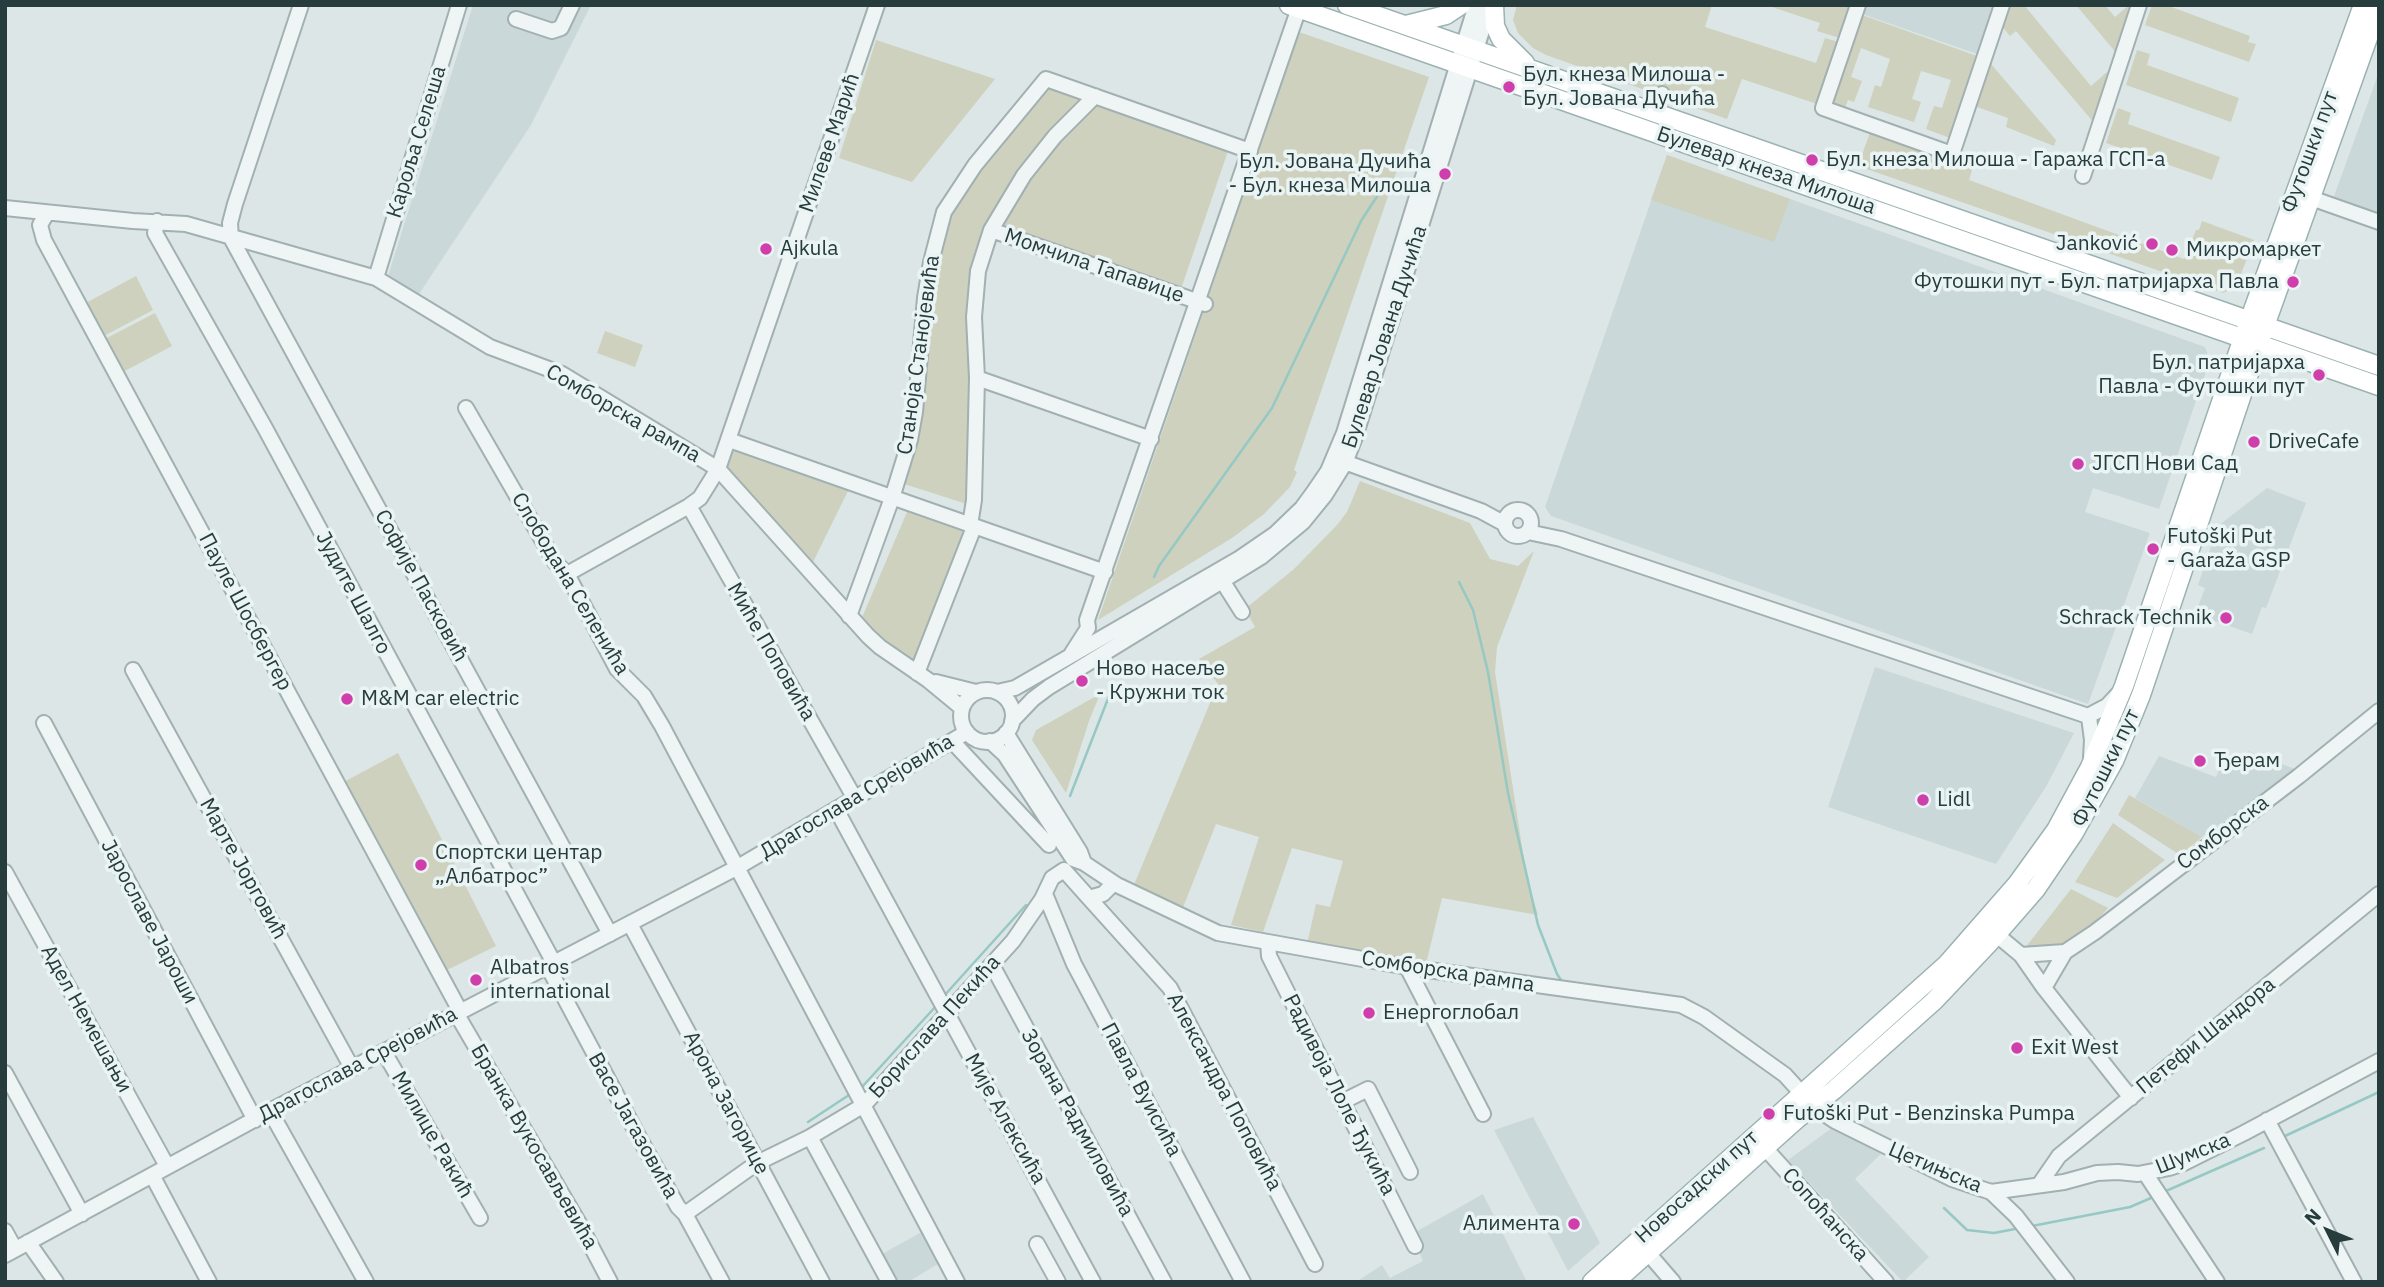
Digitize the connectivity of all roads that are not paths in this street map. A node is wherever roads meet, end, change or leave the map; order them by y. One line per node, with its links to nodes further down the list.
1 (301, 5): 33 (street)
2 (459, 5): 34 (street, Кароља Селеша)
3 (572, 5): 15 (street)
4 (877, 5): 42 (street, Милеве Марић)
5 (1347, 5): 16 (main road, Булевар кнеза Милоша)
6 (1461, 5): 16 (main road)
7 (1476, 5): 17 (street, Булевар Јована Дучића)
8 (1492, 5): 17 (street, Булевар Јована Дучића); 19 (main road)
9 (1858, 5): 10 (street)
10 (2002, 5)
11 (2139, 5): 24 (street)
12 (2363, 5): 36 (main road, Футошки пут)
13 (1294, 7): 18 (main road, Булевар кнеза Милоша); 23 (street, Момчила Тапавице)
14 (2379, 7): 26 (main road, Футошки пут)
15 (516, 19)
16 (1405, 25): 17 (main road, Булевар кнеза Милоша)
17 (1469, 48): 18 (street, Булевар Јована Дучића); 19 (main road, Булевар кнеза Милоша)
18 (1463, 66): 27 (main road, Булевар кнеза Милоша); 43 (street, Булевар Јована Дучића)
19 (1533, 70): 22 (main road, Булевар кнеза Милоша)
20 (1662, 94): 22 (street)
21 (1095, 96): 23 (street); 32 (street); 45 (street, Станоја Станојевића)
22 (1656, 112): 25 (main road, Булевар кнеза Милоша)
23 (1250, 151): 35 (street, Момчила Тапавице)
24 (2083, 177)
25 (1857, 183): 27 (main road); 36 (main road, Булевар кнеза Милоша)
26 (2311, 198): 31 (street); 36 (main road, Футошки пут)
27 (1851, 201): 36 (main road, Булевар кнеза Милоша)
28 (5, 208): 29 (street, Сомборска рампа)
29 (47, 213): 30 (street, Сомборска рампа); 93 (street, Пауле Шосбергер)
30 (157, 221): 33 (street, Сомборска рампа); 88 (street, Јудите Шалго)
31 (2379, 222)
32 (991, 230): 35 (street, Момчила Тапавице); 38 (street)
33 (231, 238): 34 (street, Сомборска рампа); 83 (street, Софије Пасковић)
34 (376, 278): 44 (street, Сомборска рампа)
35 (1202, 303): 41 (street, Момчила Тапавице)
36 (2254, 332): 37 (main road); 39 (main road); 60 (main road, Футошки пут); 84 (main road, Футошки пут)
37 (2379, 366)
38 (977, 378): 41 (street); 48 (street)
39 (2379, 386)
40 (466, 408): 51 (street, Слободана Селенића)
41 (1151, 439): 50 (street, Момчила Тапавице)
42 (729, 440): 44 (street, Милеве Марић); 45 (street)
43 (1339, 461): 47 (street); 52 (street, Булевар Јована Дучића); 56 (street, Булевар Јована Дучића)
44 (718, 469): 46 (street, Милеве Марић); 54 (street, Сомборска рампа)
45 (892, 498): 48 (street); 54 (street, Станоја Станојевића)
46 (689, 506): 51 (street, Милеве Марић); 72 (street, Миће Поповића)
47 (1506, 520): 49 (street); 49 (street)
48 (972, 526): 50 (street); 59 (street)
49 (1530, 528): 65 (street)
50 (1105, 572): 55 (street, Момчила Тапавице)
51 (567, 574): 76 (street, Слободана Селенића)
52 (1223, 582): 53 (street); 67 (street, Булевар Јована Дучића)
53 (1242, 612)
54 (849, 616): 59 (street, Сомборска рампа)
55 (1088, 628): 56 (street); 57 (street, Момчила Тапавице)
56 (1100, 639): 57 (street, Булевар Јована Дучића)
57 (1070, 657): 61 (street, Булевар Јована Дучића)
58 (133, 670): 96 (street, Марте Јорговић)
59 (923, 676): 62 (street, Сомборска рампа); 63 (street, Сомборска рампа)
60 (2124, 686): 65 (street); 71 (main road, Футошки пут)
61 (997, 691): 62 (street); 67 (street)
62 (975, 692): 63 (street)
63 (962, 708): 68 (street)
64 (2379, 711): 86 (street, Сомборска)
65 (2089, 716): 71 (street)
66 (44, 723): 105 (street, Јарославе Јароши)
67 (1009, 727): 70 (street); 75 (street, Сомборска рампа)
68 (967, 732): 69 (street, Драгослава Срејовића); 70 (street)
69 (952, 741): 72 (street, Драгослава Срејовића); 74 (street)
70 (989, 741): 75 (street, Сомборска рампа)
71 (2090, 767): 98 (main road, Футошки пут)
72 (854, 797): 73 (street, Драгослава Срејовића)
73 (836, 808): 76 (street, Драгослава Срејовића); 92 (street, Мије Алексића)
74 (1049, 845)
75 (1084, 863): 78 (street, Сомборска рампа)
76 (738, 867): 82 (street, Драгослава Срејовића); 99 (street, Слободана Селенића)
77 (5, 872): 110 (street, Адел Немешањи)
78 (1114, 883): 81 (street); 85 (street, Сомборска рампа)
79 (1045, 894): 81 (street, Борислава Пекића); 89 (street, Борислава Пекића); 137 (street, Павла Вуисића)
80 (2379, 894): 100 (street, Петефи Шандора)
81 (1089, 898): 125 (street, Александра Поповића)
82 (630, 924): 83 (street, Драгослава Срејовића); 109 (street, Арона Загорице)
83 (610, 934): 88 (street, Драгослава Срејовића)
84 (1997, 935): 87 (street); 102 (main road, Футошки пут)
85 (1268, 943): 90 (street, Сомборска рампа); 101 (street, Радивоја Лоле Ђукића)
86 (2065, 952): 87 (street, Сомборска); 91 (street, Сомборска)
87 (2021, 955): 91 (street)
88 (551, 965): 93 (street, Драгослава Срејовића); 117 (street, Васе Јагазовића)
89 (992, 965): 92 (street, Борислава Пекића); 136 (street, Зорана Радмиловића)
90 (1406, 967): 98 (street, Сомборска рампа); 104 (street)
91 (2044, 988): 100 (street)
92 (943, 1003): 99 (street, Борислава Пекића); 135 (street, Мије Алексића)
93 (458, 1012): 94 (street, Драгослава Срејовића); 129 (street, Бранка Вукосављевића)
94 (384, 1052): 96 (street, Драгослава Срејовића); 118 (street, Милице Ракић)
95 (2379, 1061): 106 (street, Шумска)
96 (352, 1068): 103 (street, Драгослава Срејовића)
97 (5, 1073): 116 (street)
98 (1802, 1093): 102 (street, Сомборска рампа); 138 (main road, Новосадски пут)
99 (858, 1095): 107 (street, Борислава Пекића); 133 (street, Слободана Селенића)
100 (2131, 1097): 114 (street, Петефи Шандора)
101 (1342, 1102): 111 (street); 122 (street, Радивоја Лоле Ђукића)
102 (1814, 1107): 108 (main road, Новосадски пут); 115 (street, Цетињска)
103 (270, 1111): 105 (street, Драгослава Срејовића); 128 (street)
104 (1483, 1114)
105 (255, 1120): 110 (street, Драгослава Срејовића)
106 (2267, 1120): 112 (street, Шумска); 144 (street)
107 (810, 1137): 109 (street, Борислава Пекића); 132 (street)
108 (1765, 1148): 124 (main road, Новосадски пут); 141 (street, Сопоћанска)
109 (757, 1163): 117 (street, Борислава Пекића); 131 (street, Арона Загорице)
110 (167, 1166): 113 (street, Драгослава Срејовића)
111 (1410, 1172)
112 (2145, 1173): 114 (street, Шумска); 143 (street)
113 (152, 1175): 116 (street, Драгослава Срејовића); 127 (street)
114 (2039, 1185): 115 (street, Шумска)
115 (1991, 1192): 142 (street, Цетињска)
116 (82, 1214): 120 (street, Драгослава Срејовића)
117 (685, 1214): 130 (street, Васе Јагазовића)
118 (480, 1218)
119 (5, 1231): 123 (street)
120 (28, 1242): 123 (street, Драгослава Срејовића); 126 (street)
121 (1037, 1244): 134 (street)
122 (1415, 1246)
123 (10, 1252)
124 (1648, 1253): 139 (main road, Новосадски пут); 140 (street)
125 (1315, 1264)
126 (56, 1282)
127 (209, 1282)
128 (366, 1282)
129 (610, 1282)
130 (722, 1282)
131 (822, 1282)
132 (889, 1282)
133 (957, 1282)
134 (1058, 1282)
135 (1093, 1282)
136 (1164, 1282)
137 (1243, 1282)
138 (1592, 1282)
139 (1615, 1282)
140 (1673, 1282)
141 (1886, 1282)
142 (2067, 1282)
143 (2217, 1282)
144 (2354, 1282)

